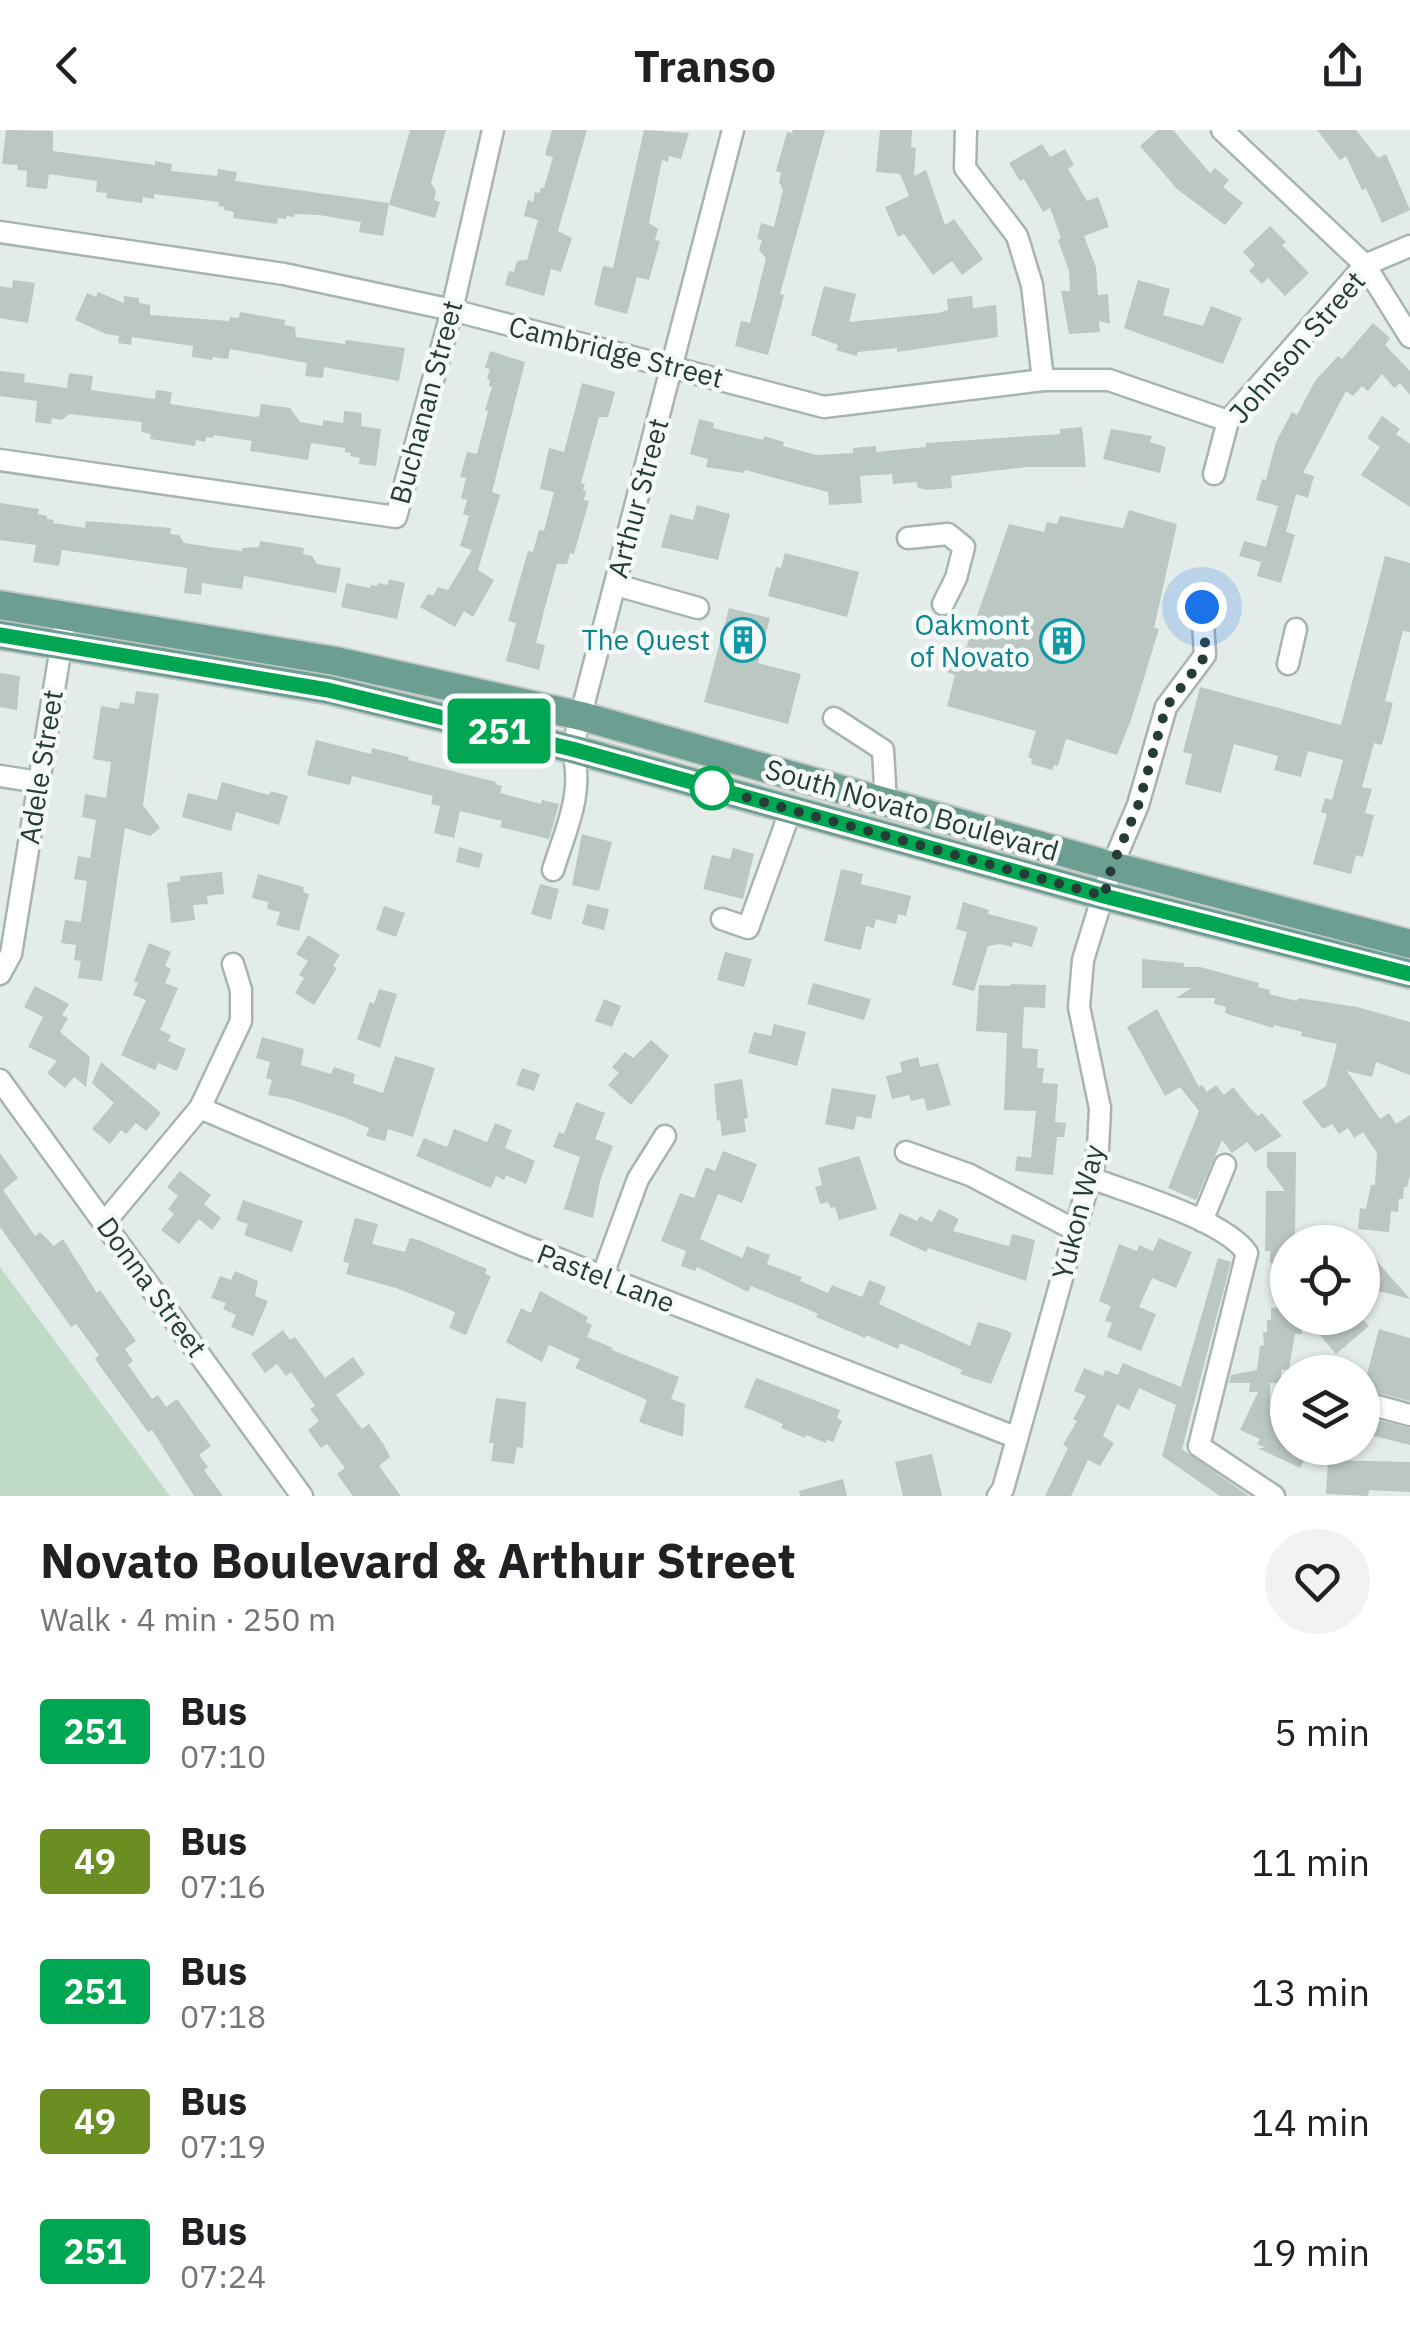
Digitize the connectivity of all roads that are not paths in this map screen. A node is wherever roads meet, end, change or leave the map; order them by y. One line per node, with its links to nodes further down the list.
1 (493, 130): 8 (street, Buchanan Street)
2 (733, 130): 10 (street, Arthur Street)
3 (966, 130): 11 (street)
4 (1222, 130): 7 (street)
5 (0, 232): 8 (street, Cambridge Street)
6 (1410, 246): 7 (street, Johnson Street)
7 (1365, 265): 9 (street); 12 (street, Johnson Street)
8 (452, 310): 10 (street, Cambridge Street); 13 (street, Buchanan Street)
9 (1410, 337)
10 (673, 365): 11 (street, Cambridge Street); 16 (street, Arthur Street)
11 (1043, 380): 12 (street, Cambridge Street)
12 (1228, 421): 14 (street, Johnson Street)
13 (0, 460)
14 (1214, 474)
15 (908, 538): 17 (street)
16 (616, 585): 20 (street); 26 (street, Arthur Street)
17 (943, 604)
18 (0, 605): 21 (main road, South Novato Boulevard)
19 (1202, 607): 33 (street)
20 (698, 608)
21 (66, 616): 24 (street, Adele Street); 26 (main road, South Novato Boulevard)
22 (1296, 630): 25 (street)
23 (0, 635): 24 (main road, South Novato Boulevard)
24 (61, 646): 28 (main road, South Novato Boulevard); 30 (street, Adele Street)
25 (1288, 664)
26 (581, 716): 28 (street, Arthur Street); 31 (main road, South Novato Boulevard)
27 (834, 718): 31 (street)
28 (572, 749): 32 (main road, South Novato Boulevard); 34 (street, Arthur Street)
29 (0, 776): 30 (street)
30 (39, 782): 39 (street, Adele Street)
31 (886, 802): 33 (main road, South Novato Boulevard)
32 (790, 809): 35 (main road, South Novato Boulevard); 36 (street)
33 (1112, 866): 35 (street, Yukon Way); 37 (main road, South Novato Boulevard)
34 (553, 870)
35 (1104, 896): 40 (main road, South Novato Boulevard); 46 (street, Yukon Way)
36 (722, 920)
37 (1410, 944)
38 (233, 964): 42 (street)
39 (0, 974)
40 (1410, 974)
41 (0, 1080): 48 (street, Donna Street)
42 (200, 1108): 48 (street); 50 (street, Pastel Lane)
43 (665, 1136): 50 (street)
44 (906, 1152): 49 (street)
45 (1225, 1165): 47 (street)
46 (1091, 1178): 47 (street); 49 (street, Yukon Way)
47 (1202, 1220): 56 (street)
48 (106, 1222): 54 (street, Donna Street)
49 (1076, 1230): 53 (street, Yukon Way)
50 (602, 1277): 53 (street, Pastel Lane)
51 (1380, 1407): 52 (street)
52 (1410, 1415)
53 (1015, 1437): 55 (street, Yukon Way)
54 (302, 1496)
55 (998, 1496)
56 (1274, 1496)

